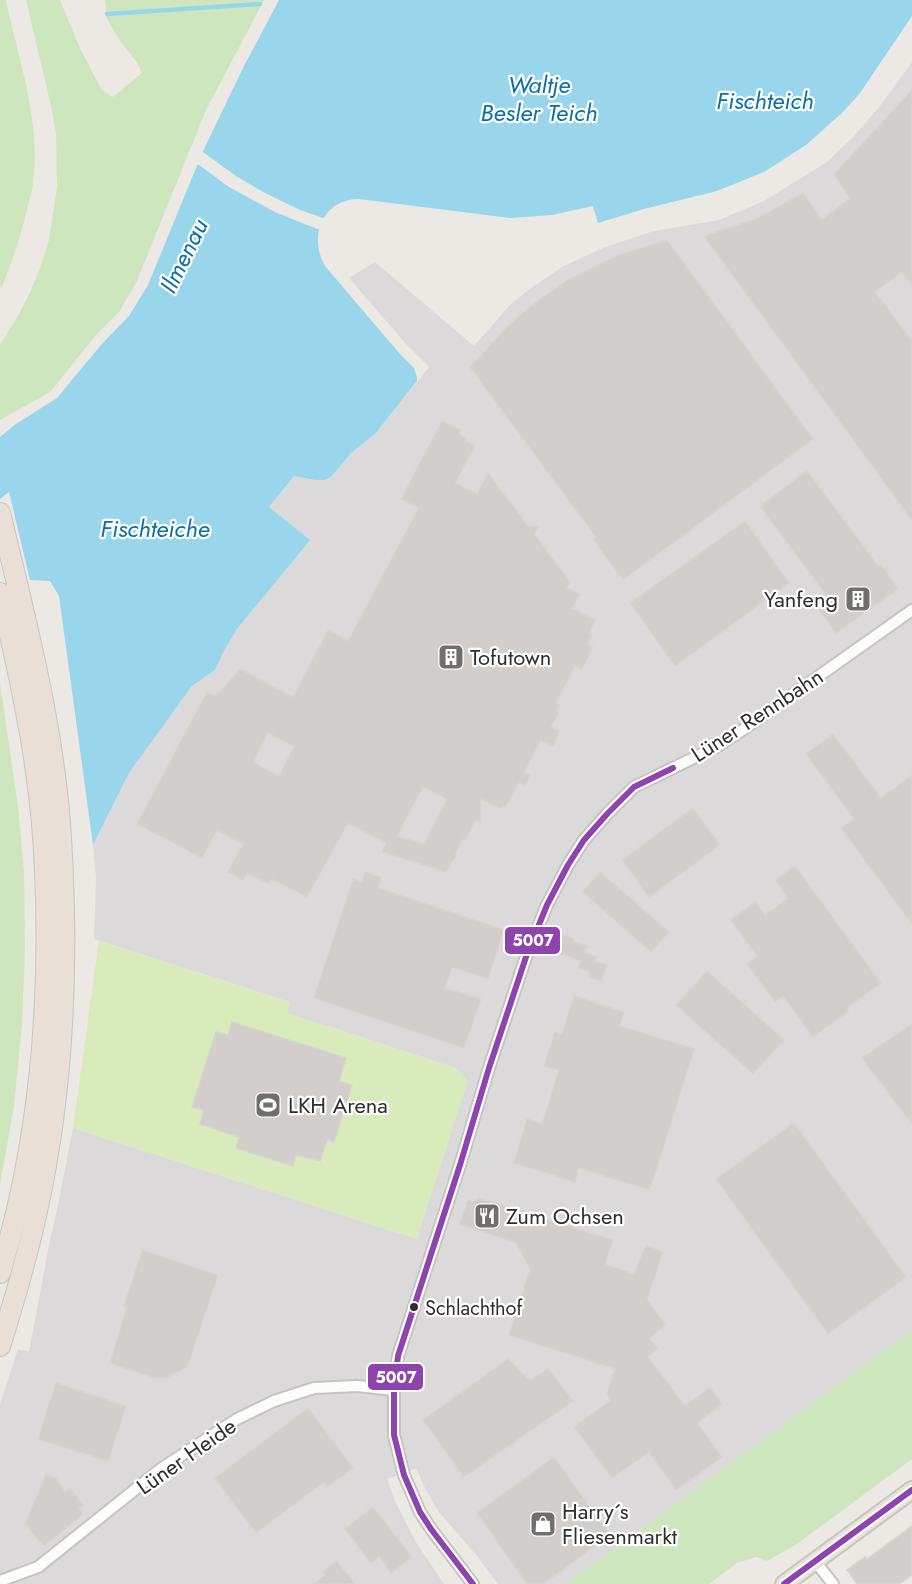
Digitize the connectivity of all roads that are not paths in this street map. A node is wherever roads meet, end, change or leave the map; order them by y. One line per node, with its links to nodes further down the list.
1 (0, 513): 5 (highway)
2 (0, 593): 4 (highway)
3 (912, 610): 6 (street, Lüner Rennbahn)
4 (0, 1273)
5 (0, 1346)
6 (394, 1390): 9 (street, Lüner Heide); 10 (street, Lüner Rennbahn)
7 (912, 1490): 8 (main road)
8 (815, 1561): 11 (main road); 12 (street)
9 (0, 1581)
10 (473, 1584)
11 (784, 1584)
12 (833, 1584)

